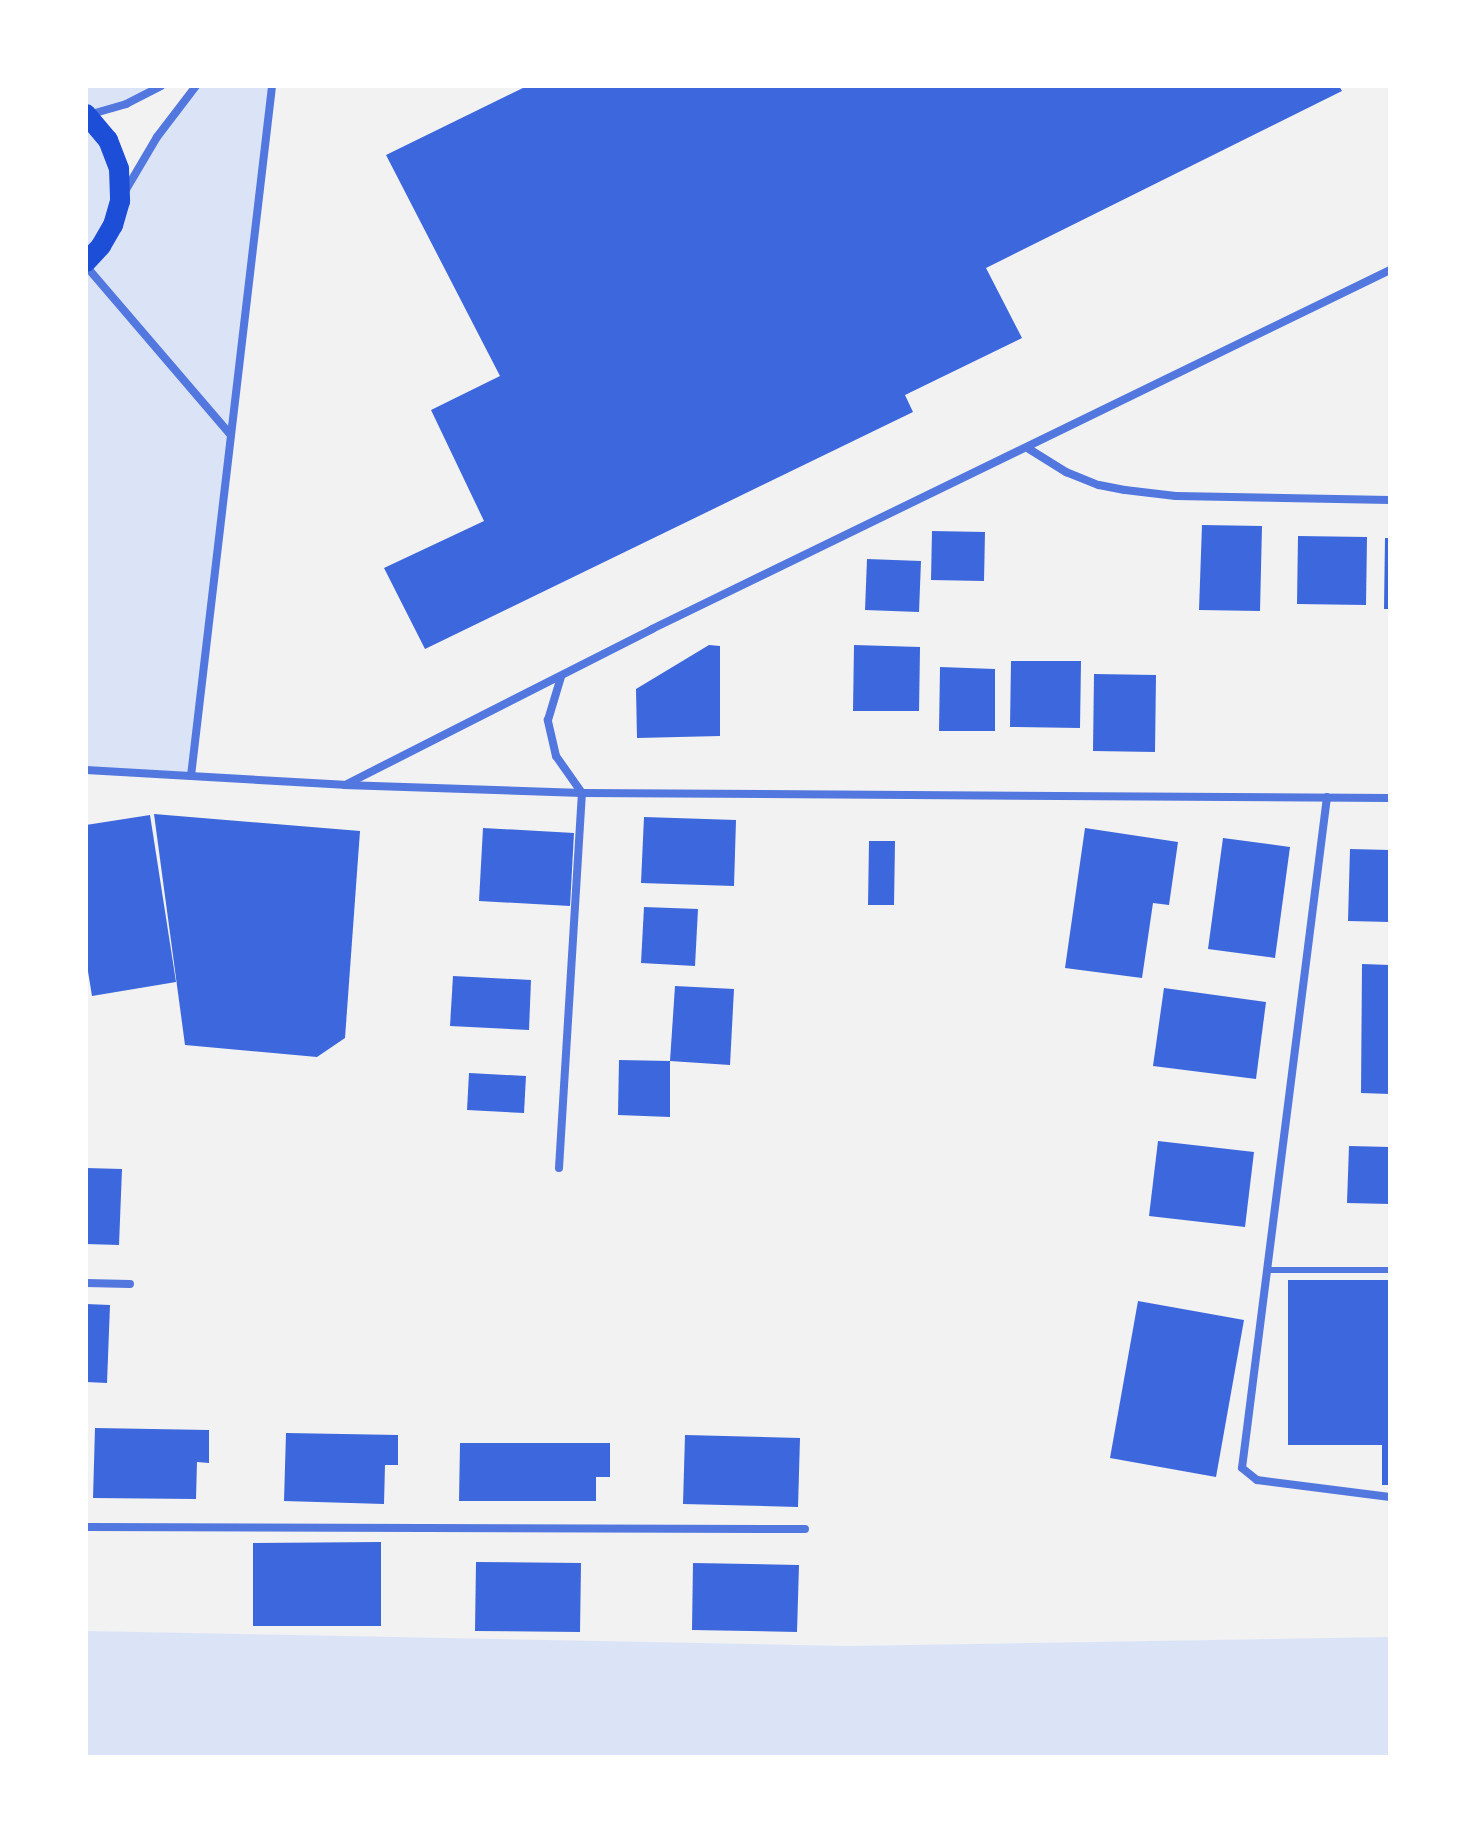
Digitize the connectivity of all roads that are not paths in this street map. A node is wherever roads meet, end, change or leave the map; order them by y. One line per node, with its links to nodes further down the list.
1 (161, 86): 4 (street)
2 (196, 86): 5 (street)
3 (272, 86): 8 (street)
4 (87, 115): 5 (main road)
5 (120, 201): 6 (main road)
6 (86, 264): 8 (street)
7 (1390, 270): 9 (street)
8 (229, 433): 13 (street)
9 (1029, 449): 10 (street); 11 (street)
10 (1390, 500)
11 (561, 677): 14 (street); 15 (street)
12 (86, 770): 13 (street)
13 (191, 776): 14 (street)
14 (344, 785): 15 (street)
15 (582, 793): 16 (street); 18 (street)
16 (1327, 797): 17 (street); 19 (street)
17 (1390, 798)
18 (559, 1168)
19 (1267, 1270): 20 (lane); 23 (street)
20 (1390, 1270)
21 (86, 1283): 22 (street)
22 (130, 1284)
23 (1390, 1497)
24 (86, 1527): 25 (street)
25 (805, 1529)

